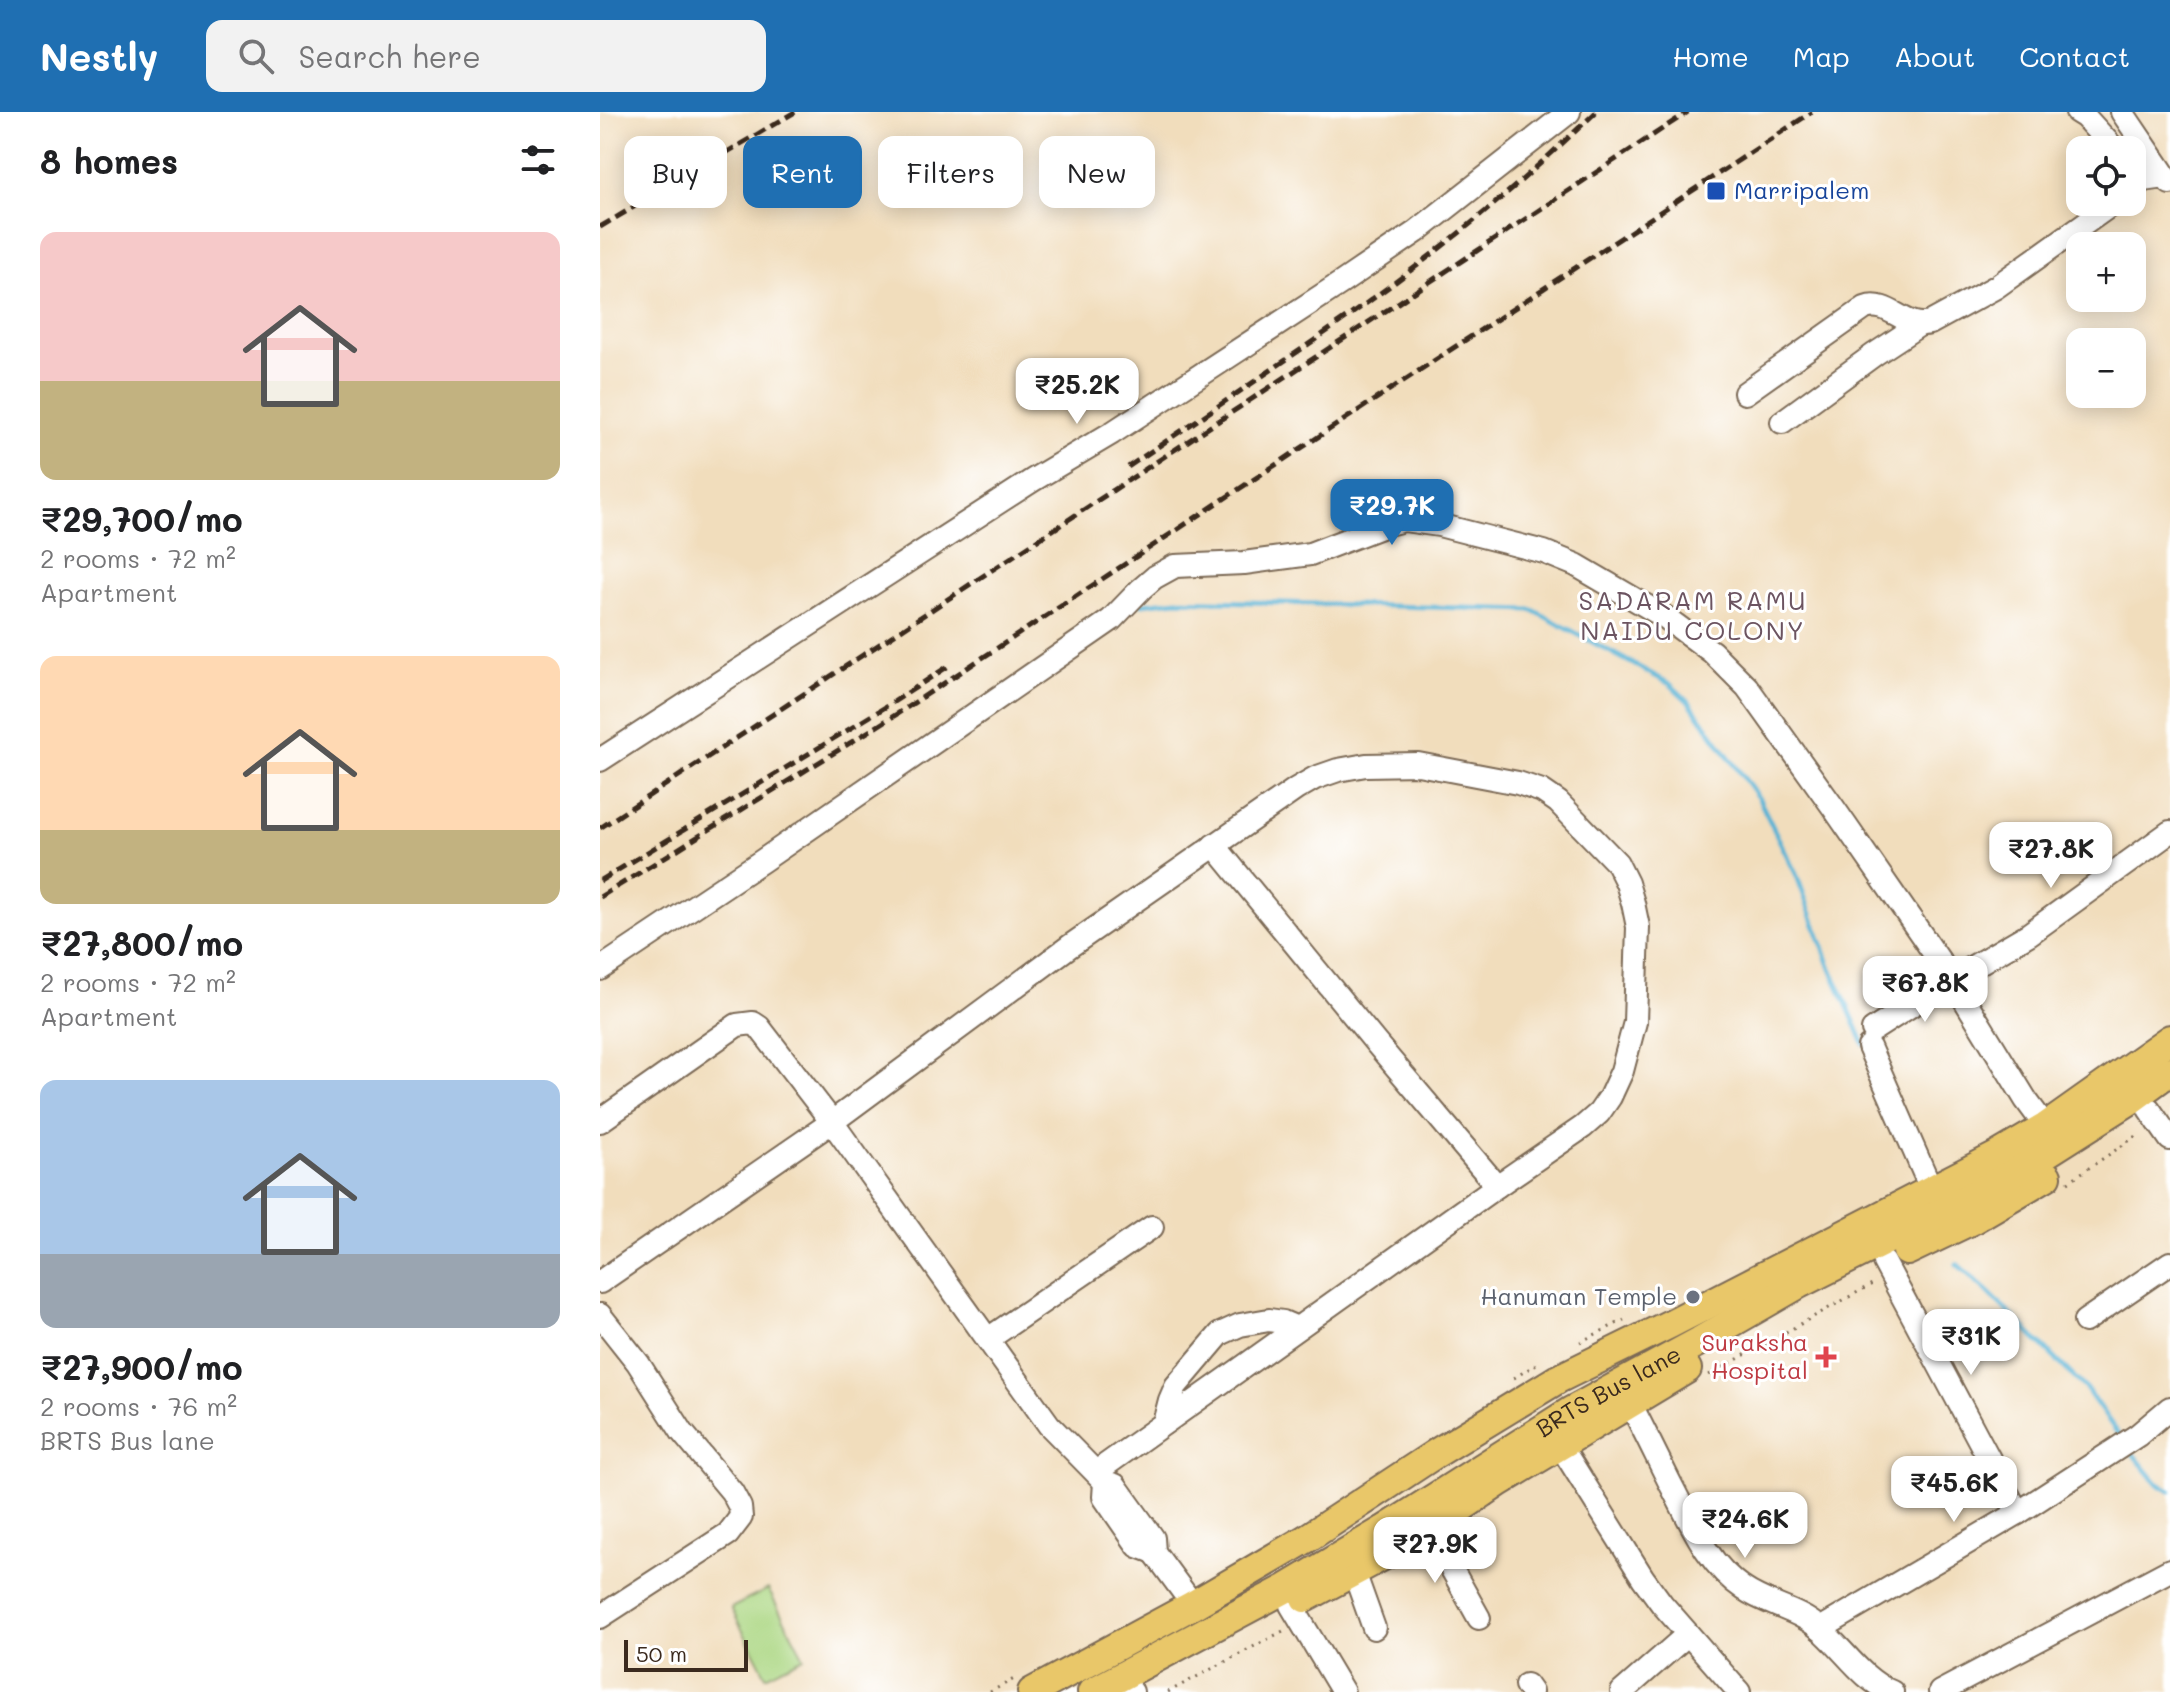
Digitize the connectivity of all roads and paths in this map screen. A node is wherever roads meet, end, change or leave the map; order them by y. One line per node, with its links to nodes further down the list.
1 (1569, 112): 12 (street)
2 (2077, 112): 4 (street)
3 (2122, 112): 7 (street)
4 (2102, 136)
5 (2146, 172): 7 (street)
6 (2146, 180): 7 (street)
7 (2168, 180)
8 (2095, 216): 9 (street)
9 (1919, 325): 10 (street); 11 (street)
10 (1745, 393)
11 (1782, 422)
12 (600, 760)
13 (2170, 832): 16 (street)
14 (1214, 845): 21 (street); 24 (street); 24 (street)
15 (600, 969): 16 (street)
16 (1952, 979): 22 (street); 25 (street)
17 (2170, 1039): 22 (main road)
18 (2170, 1071): 52 (main road, BRTS Bus lane)
19 (2160, 1101): 23 (street); 27 (main road)
20 (600, 1121): 21 (street)
21 (832, 1122): 29 (street); 33 (street)
22 (2046, 1127): 25 (main road)
23 (2170, 1139)
24 (1497, 1186): 32 (street)
25 (1932, 1191): 43 (main road)
26 (1152, 1227): 33 (street)
27 (1884, 1262): 34 (main road); 39 (street)
28 (2170, 1263): 31 (street)
29 (600, 1282)
30 (600, 1315): 45 (street)
31 (2085, 1321)
32 (1297, 1328): 36 (street); 36 (street)
33 (988, 1339): 38 (street)
34 (1630, 1403): 37 (main road); 48 (street)
35 (2168, 1415): 39 (street)
36 (1164, 1423): 38 (street)
37 (1560, 1445): 40 (main road); 49 (street)
38 (1100, 1477): 43 (street)
39 (2018, 1513): 48 (street)
40 (1430, 1530): 42 (main road); 46 (street)
41 (2170, 1570): 57 (street)
42 (1354, 1572): 44 (main road); 47 (street)
43 (1193, 1605): 51 (main road)
44 (1291, 1605): 50 (main road); 53 (street)
45 (600, 1617)
46 (1479, 1618)
47 (1374, 1628)
48 (1820, 1629): 56 (street)
49 (1688, 1634): 54 (street); 55 (street)
50 (1129, 1691)
51 (1032, 1692)
52 (1092, 1692)
53 (1343, 1692)
54 (1622, 1692)
55 (1739, 1692)
56 (1892, 1692)
57 (1940, 1692)

